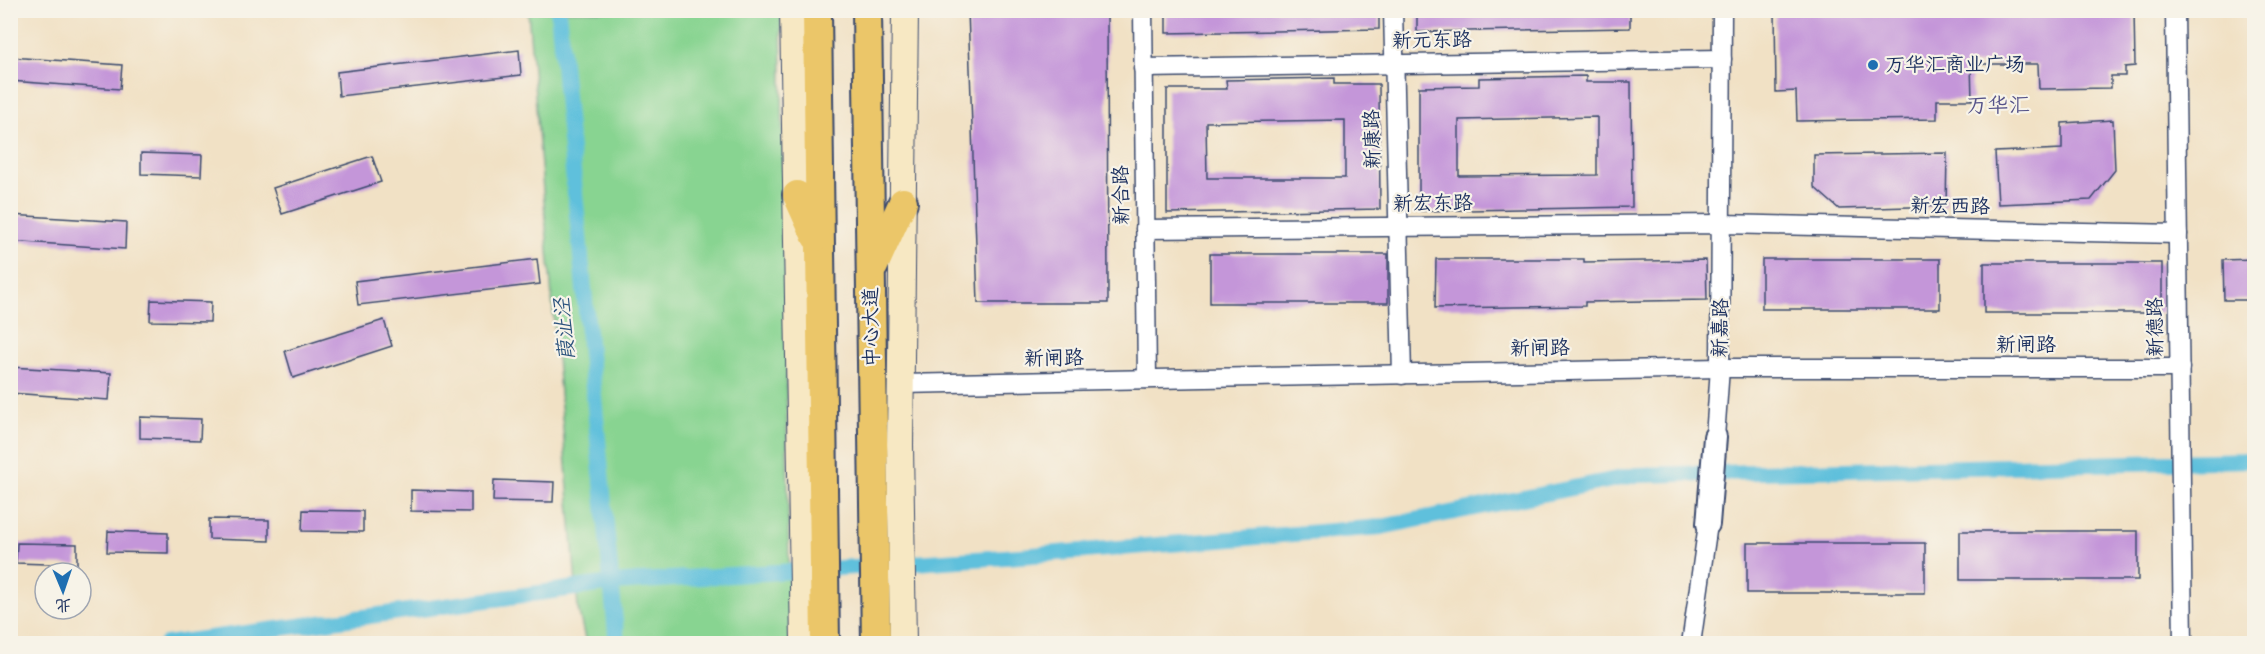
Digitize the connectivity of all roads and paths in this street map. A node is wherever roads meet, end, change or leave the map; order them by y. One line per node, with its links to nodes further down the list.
1 (793, 10): 12 (main road)
2 (817, 10): 18 (main road)
3 (867, 10): 19 (main road, 中心大道)
4 (905, 10): 13 (main road)
5 (1143, 10): 11 (street, 新合路)
6 (1393, 10): 10 (street, 新康路)
7 (1722, 10): 9 (street, 新嘉路)
8 (2175, 10): 17 (street, 新德路)
9 (1722, 59): 10 (street, 新元东路); 14 (street, 新嘉路)
10 (1394, 64): 11 (street, 新元东路); 15 (street, 新康路)
11 (1143, 68): 16 (street, 新合路)
12 (797, 195): 18 (main road); 27 (main road)
13 (903, 202): 19 (main road); 24 (main road)
14 (1722, 224): 15 (street, 新宏东路); 17 (street, 新宏西路); 20 (street, 新嘉路)
15 (1398, 227): 16 (street, 新宏东路); 22 (street, 新康路)
16 (1145, 229): 23 (street, 新合路)
17 (2178, 234): 21 (street, 新德路)
18 (820, 245): 27 (main road)
19 (871, 273): 26 (main road, 中心大道)
20 (1720, 368): 21 (street, 新闸路); 22 (street, 新闸路); 25 (street, 新嘉路)
21 (2180, 368): 36 (street, 新德路)
22 (1402, 375): 23 (street, 新闸路)
23 (1147, 379): 24 (street, 新闸路)
24 (901, 384): 26 (main road)
25 (1715, 437): 28 (street, 新嘉路)
26 (888, 516): 29 (main road, 中心大道)
27 (813, 522): 30 (main road)
28 (1708, 524): 35 (street, 新嘉路)
29 (889, 580): 33 (main road, 中心大道); 34 (main road)
30 (814, 584): 31 (main road); 32 (main road)
31 (804, 644)
32 (825, 644)
33 (876, 644)
34 (903, 644)
35 (1691, 644)
36 (2183, 644)

